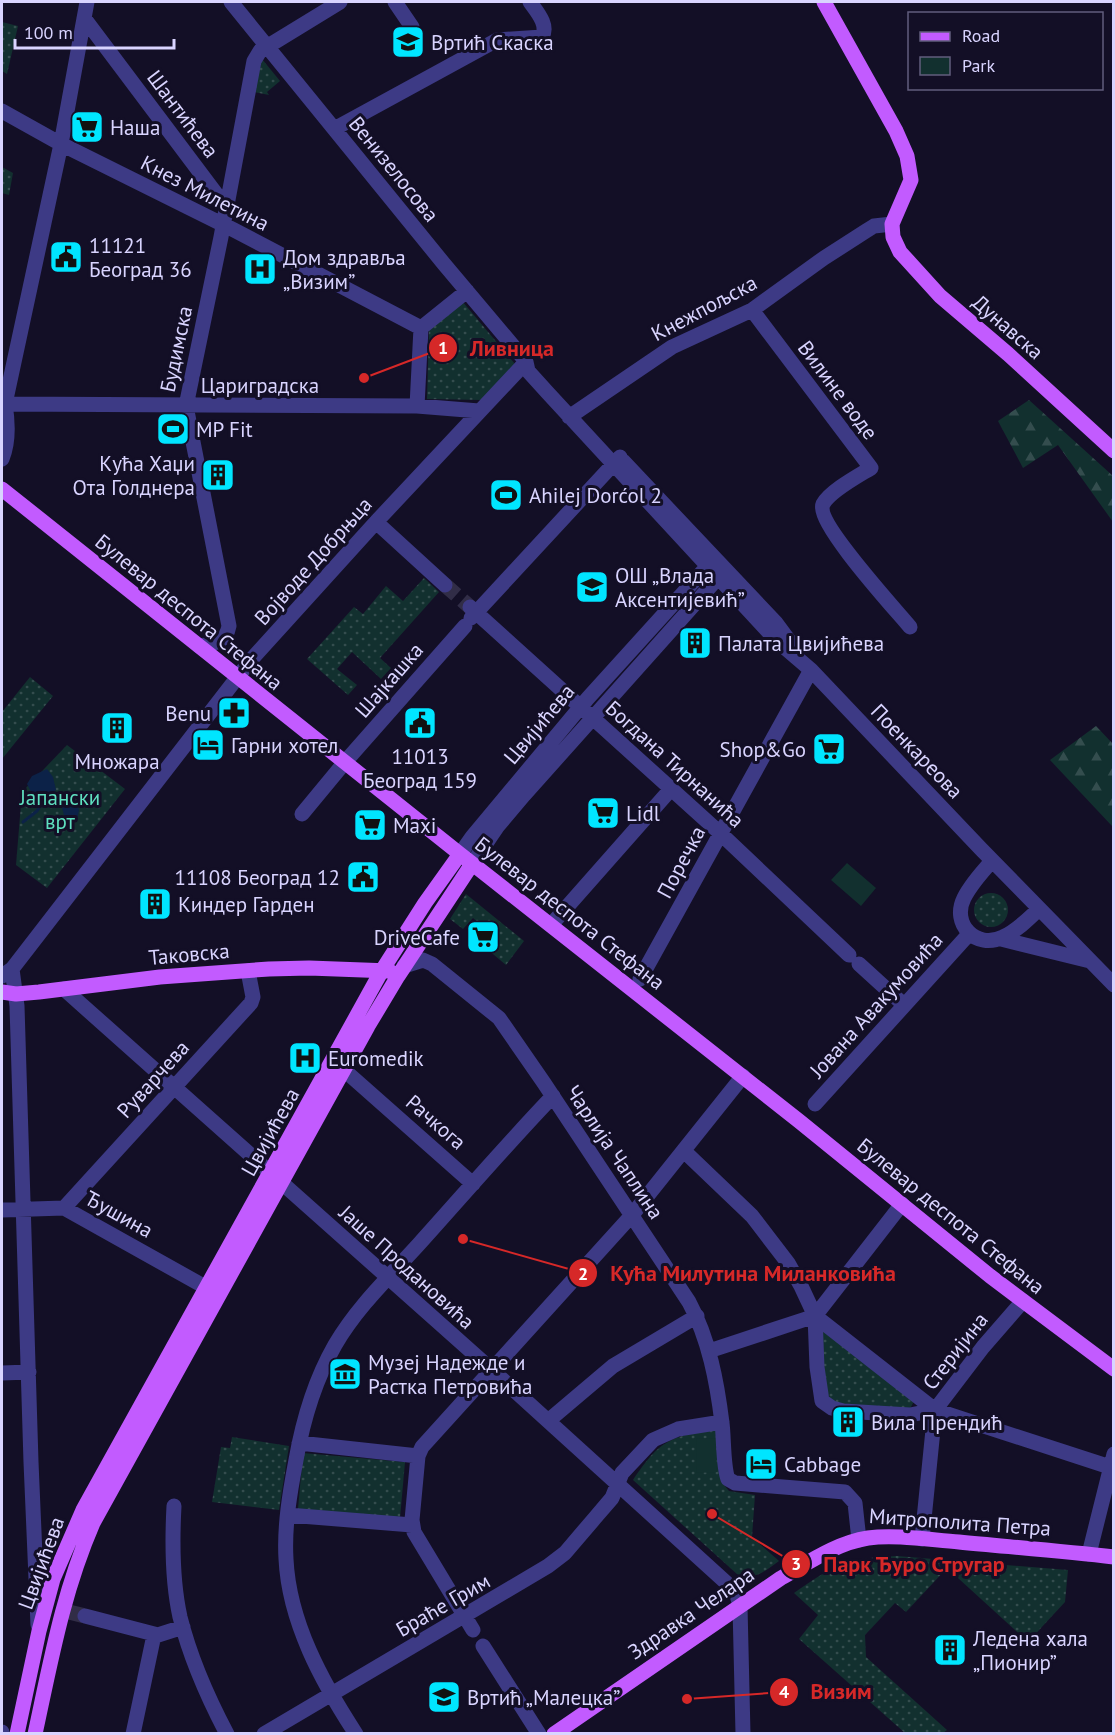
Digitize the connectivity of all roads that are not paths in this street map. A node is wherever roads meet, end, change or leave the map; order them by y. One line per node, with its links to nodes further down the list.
1 (87, 2): 7 (street)
2 (231, 2): 9 (street, Венизелосова)
3 (340, 2): 9 (street)
4 (395, 2): 8 (street)
5 (530, 2): 11 (street)
6 (824, 2): 14 (main road)
7 (84, 18): 12 (street); 13 (street, Шантићева)
8 (412, 27)
9 (267, 46): 11 (street, Венизелосова); 13 (street, Будимска)
10 (2, 111): 12 (street, Кнез Милетина)
11 (334, 129): 16 (street, Венизелосова)
12 (61, 144): 15 (street, Кнез Милетина); 20 (street)
13 (226, 207): 15 (street, Будимска)
14 (892, 224): 17 (street, Кнежпољска); 25 (main road, Дунавска)
15 (223, 225): 18 (street, Кнез Милетина); 21 (street, Будимска)
16 (467, 291): 18 (street); 19 (street, Венизелосова)
17 (752, 310): 24 (street, Кнежпољска); 33 (street, Вилине воде)
18 (421, 328): 22 (street)
19 (526, 362): 23 (street, Војводе Добрњца); 24 (street, Венизелосова)
20 (3, 404): 21 (street, Цариградска); 26 (street)
21 (186, 406): 22 (street, Цариградска); 34 (street, Будимска)
22 (417, 406): 23 (street, Цариградска)
23 (479, 411): 29 (street, Војводе Добрњца)
24 (573, 414): 27 (street, Венизелосова)
25 (1113, 451)
26 (2, 459)
27 (617, 461): 30 (street, Венизелосова); 32 (street, Шајкашка)
28 (2, 489): 34 (main road, Булевар деспота Стефана)
29 (376, 522): 31 (street); 36 (street, Војводе Добрњца)
30 (717, 568): 35 (street, Поенкареова); 37 (street, Цвијићева); 38 (street, Цвијићева)
31 (445, 585)
32 (471, 616): 37 (street, Богдана Тирнанића); 39 (street, Шајкашка)
33 (910, 627)
34 (199, 646): 36 (main road, Булевар деспота Стефана)
35 (811, 670): 42 (street, Поречка); 44 (street, Поенкареова)
36 (238, 678): 39 (main road, Булевар деспота Стефана); 53 (street, Војводе Добрњца)
37 (580, 707): 38 (street, Богдана Тирнанића); 43 (street, Цвијићева)
38 (592, 718): 40 (street, Богдана Тирнанића); 43 (street, Цвијићева)
39 (345, 762): 41 (street, Шајкашка); 43 (main road, Булевар деспота Стефана)
40 (671, 789): 42 (street, Богдана Тирнанића); 46 (street)
41 (302, 814)
42 (723, 836): 54 (street, Поречка); 59 (street, Богдана Тирнанића)
43 (466, 859): 46 (main road, Булевар деспота Стефана); 50 (main road, Цвијићева); 52 (main road, Цвијићева)
44 (992, 861): 45 (street, Поенкареова); 47 (street)
45 (1040, 909): 48 (street); 49 (street, Поенкареова)
46 (551, 925): 61 (main road, Булевар деспота Стефана)
47 (969, 934): 48 (street); 59 (street, Јована Авакумовића)
48 (1001, 939): 49 (street)
49 (1090, 961): 55 (street, Поенкареова)
50 (404, 966): 52 (main road, Таковска); 58 (main road, Цвијићева); 63 (street, Чарлија Чаплина)
51 (248, 970): 52 (main road, Таковска); 56 (main road, Таковска); 62 (street, Руварчева)
52 (381, 972): 58 (main road); 66 (main road, Цвијићева)
53 (7, 973): 57 (street, Војводе Добрњца)
54 (640, 980)
55 (1113, 985)
56 (64, 989): 57 (main road, Таковска); 62 (street, Јаше Продановића)
57 (9, 993): 70 (street, Војводе Добрњца)
58 (385, 997): 60 (main road, Цвијићева)
59 (904, 1005): 64 (street, Јована Авакумовића)
60 (343, 1069): 66 (main road, Цвијићева); 67 (street, Рачкога)
61 (743, 1076): 65 (street); 68 (main road, Булевар деспота Стефана)
62 (173, 1088): 66 (street, Јаше Продановића); 69 (street, Руварчева)
63 (553, 1096): 67 (street); 72 (street, Чарлија Чаплина)
64 (814, 1104)
65 (684, 1150): 72 (street); 77 (street)
66 (276, 1178): 73 (street, Јаше Продановића); 74 (main road, Цвијићева); 107 (main road, Цвијићева)
67 (473, 1184): 73 (street)
68 (902, 1204): 75 (main road, Булевар деспота Стефана); 77 (street)
69 (64, 1208): 70 (street, Ђушина); 74 (street, Ђушина)
70 (23, 1209): 71 (street, Ђушина); 82 (street, Војводе Добрњца)
71 (2, 1210)
72 (632, 1215): 76 (street, Чарлија Чаплина); 80 (street)
73 (388, 1278): 80 (street, Јаше Продановића); 86 (street)
74 (207, 1288): 102 (main road, Цвијићева)
75 (1023, 1301): 79 (main road, Булевар деспота Стефана); 83 (street, Стеријина)
76 (697, 1316): 78 (street, Чарлија Чаплина); 84 (street)
77 (815, 1316): 78 (street); 83 (street); 83 (street)
78 (709, 1351): 85 (street, Чарлија Чаплина)
79 (1113, 1369)
80 (492, 1370): 84 (street, Јаше Продановића); 87 (street)
81 (2, 1372): 82 (street)
82 (29, 1372): 102 (street, Војводе Добрњца)
83 (935, 1410): 88 (street); 94 (street, Стеријина)
84 (548, 1421): 90 (street, Јаше Продановића)
85 (722, 1422): 89 (street, Чарлија Чаплина); 90 (street)
86 (299, 1443): 87 (street); 92 (street)
87 (418, 1456): 93 (street)
88 (1112, 1460): 96 (street)
89 (729, 1480): 95 (street, Митрополита Петра)
90 (617, 1484): 98 (street, Јаше Продановића); 100 (street, Браће Грим)
91 (174, 1506): 101 (street)
92 (288, 1515): 93 (street); 105 (street)
93 (412, 1525): 100 (street)
94 (922, 1539): 95 (main road, Митрополита Петра); 96 (main road, Митрополита Петра)
95 (859, 1540): 98 (main road, Здравка Челара)
96 (1089, 1554): 97 (main road, Митрополита Петра)
97 (1113, 1557)
98 (740, 1606): 113 (main road, Здравка Челара); 114 (street)
99 (85, 1616): 103 (street)
100 (469, 1623): 105 (street, Браће Грим)
101 (183, 1628): 103 (street); 109 (street)
102 (39, 1631): 106 (main road, Цвијићева)
103 (154, 1635): 108 (street)
104 (483, 1646): 112 (street)
105 (331, 1694): 110 (street, Браће Грим); 111 (street)
106 (17, 1734)
107 (35, 1734)
108 (133, 1734)
109 (227, 1734)
110 (264, 1734)
111 (356, 1734)
112 (539, 1734)
113 (554, 1734)
114 (743, 1734)

